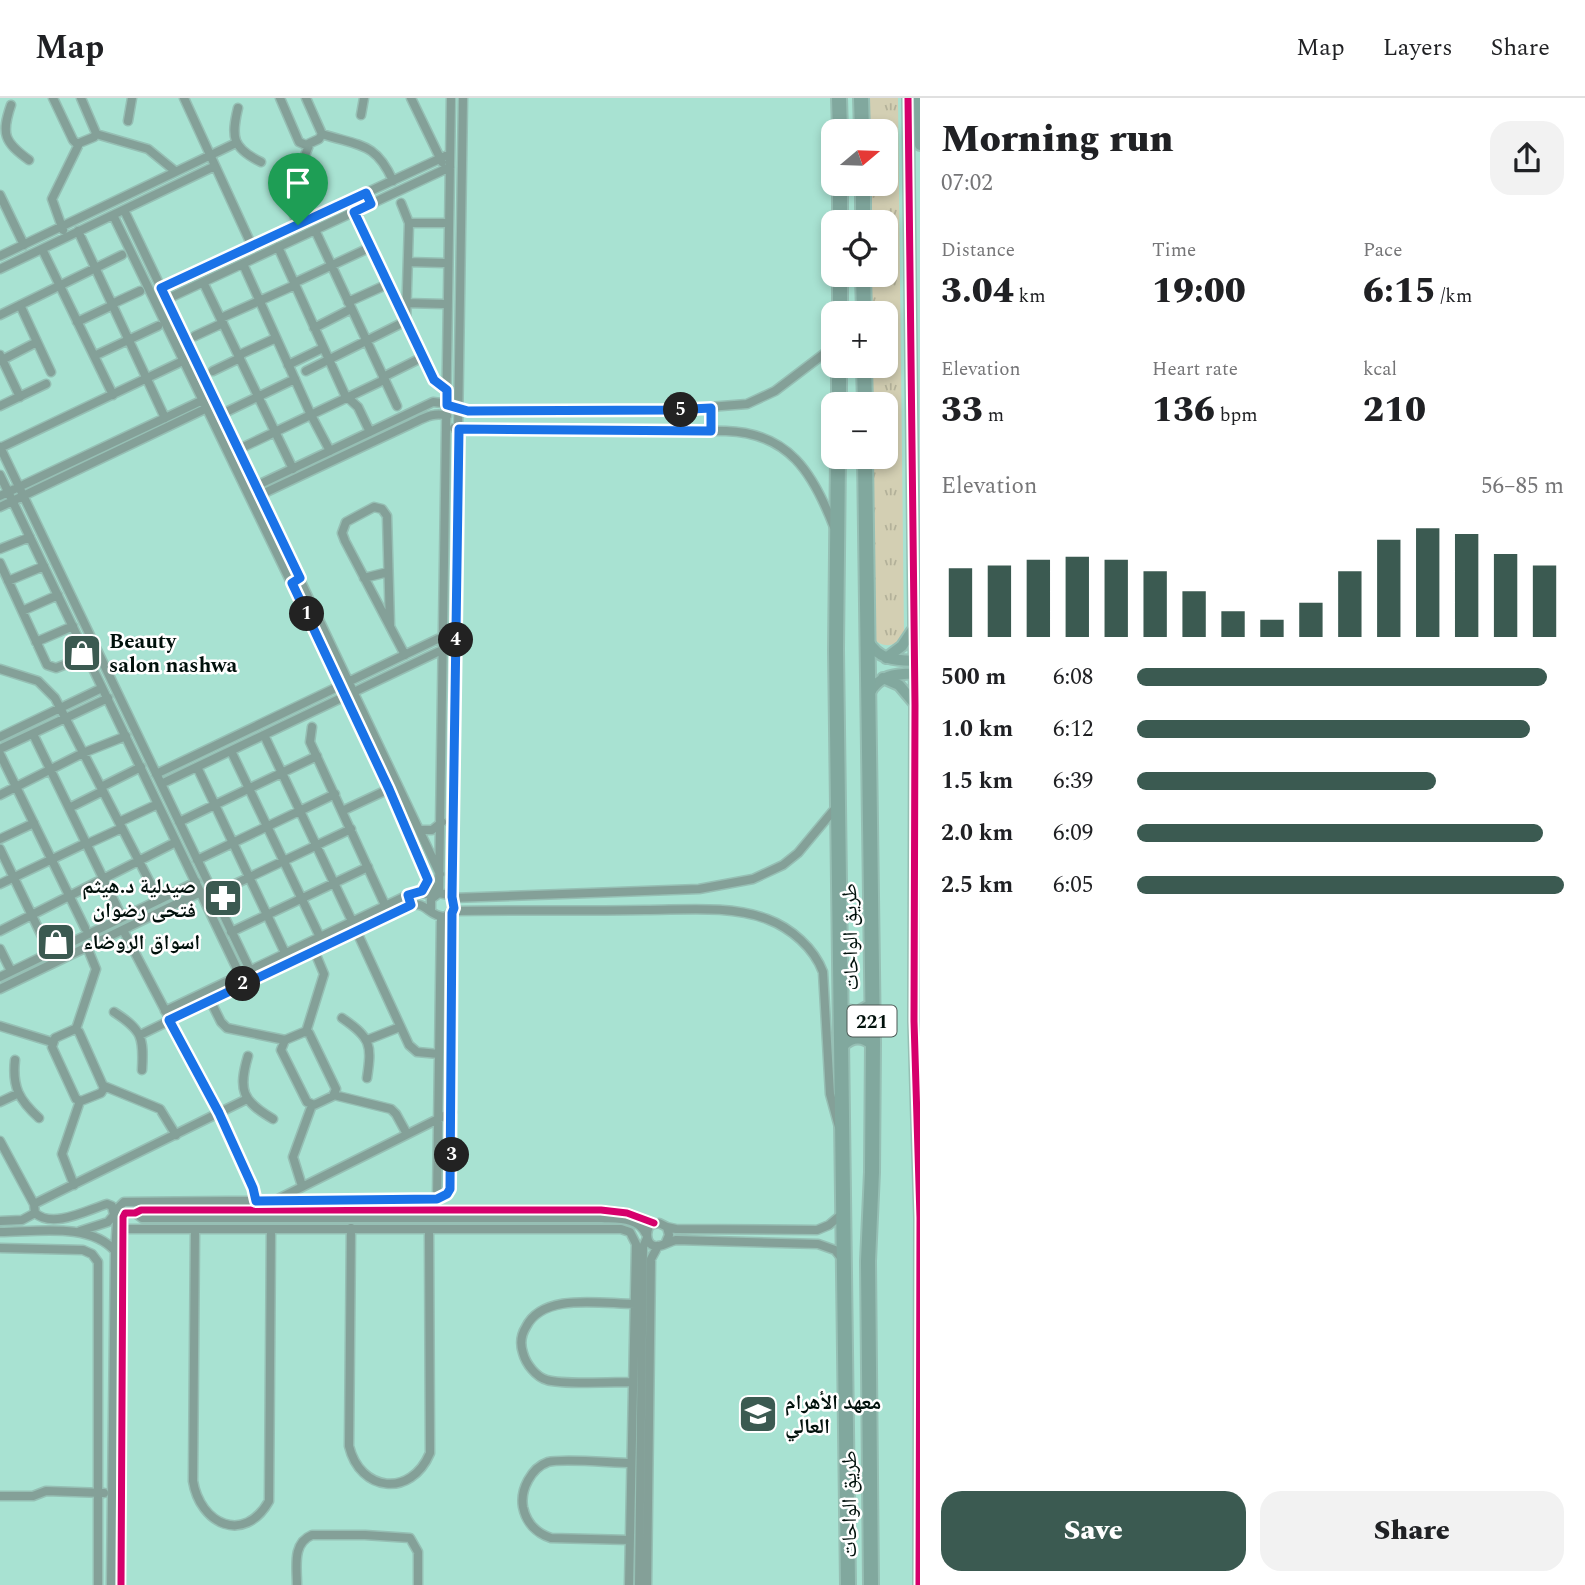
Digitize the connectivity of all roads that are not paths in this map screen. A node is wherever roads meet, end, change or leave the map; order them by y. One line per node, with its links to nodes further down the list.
1 (53, 98): 26 (street)
2 (81, 98): 21 (street)
3 (132, 98): 20 (street)
4 (184, 98): 28 (street)
5 (280, 98): 25 (street)
6 (306, 98): 22 (street)
7 (364, 98): 17 (street)
8 (411, 98): 30 (street)
9 (451, 98): 29 (street)
10 (463, 98): 72 (street)
11 (839, 98): 18 (highway)
12 (862, 98): 19 (highway)
13 (908, 98): 105 (street)
14 (919, 98): 27 (street)
15 (12, 105): 23 (street)
16 (237, 108): 24 (street)
17 (361, 116)
18 (840, 119)
19 (862, 119)
20 (128, 121)
21 (96, 134): 26 (street); 35 (street)
22 (322, 134): 25 (street); 36 (street)
23 (4, 142): 31 (street)
24 (236, 143): 28 (street); 32 (street)
25 (310, 143): 46 (street)
26 (79, 144): 47 (street)
27 (920, 145)
28 (210, 154): 33 (street); 35 (street)
29 (450, 154): 30 (street); 34 (street)
30 (440, 159): 34 (street); 36 (street)
31 (29, 160)
32 (261, 162)
33 (215, 166): 41 (street); 53 (street)
34 (448, 168): 40 (street); 45 (street)
35 (175, 171): 47 (street)
36 (393, 181): 37 (street)
37 (366, 193): 40 (street); 46 (street)
38 (0, 195): 52 (street)
39 (401, 203): 44 (street)
40 (371, 204): 42 (street)
41 (124, 210): 43 (street); 51 (street)
42 (354, 212): 48 (street); 56 (street)
43 (113, 215): 49 (street); 54 (street)
44 (409, 223): 45 (street); 60 (street)
45 (449, 223): 71 (street)
46 (298, 225): 53 (street)
47 (62, 226): 50 (street); 52 (street)
48 (315, 230): 55 (street); 63 (street)
49 (78, 232): 50 (street); 64 (street)
50 (66, 237): 57 (street)
51 (139, 242): 54 (street); 70 (street)
52 (24, 245): 59 (street)
53 (252, 246): 70 (street)
54 (128, 247): 100 (street)
55 (278, 247): 62 (street); 67 (street)
56 (371, 247): 63 (street); 68 (street)
57 (42, 249): 65 (street); 69 (street)
58 (122, 255): 64 (street)
59 (0, 256)
60 (408, 262): 61 (street); 76 (street)
61 (444, 263)
62 (243, 264): 66 (street); 75 (street)
63 (331, 265): 67 (street); 80 (street)
64 (95, 268): 69 (street); 77 (street)
65 (0, 269)
66 (203, 282): 74 (street); 82 (street)
67 (295, 284): 75 (street); 86 (street)
68 (388, 284): 80 (street); 83 (street)
69 (60, 286): 79 (street); 84 (street)
70 (161, 288): 74 (street)
71 (449, 288): 72 (street); 110 (street)
72 (461, 288): 120 (street)
73 (140, 290): 77 (street)
74 (167, 299): 94 (street)
75 (260, 301): 82 (street); 88 (street)
76 (406, 303): 78 (street); 83 (street)
77 (112, 304): 84 (street); 89 (street)
78 (444, 304)
79 (20, 305): 81 (street); 91 (street)
80 (350, 305): 86 (street); 90 (street)
81 (0, 315)
82 (222, 320): 87 (street); 96 (street)
83 (406, 321): 90 (street); 97 (street)
84 (77, 322): 93 (street)
85 (158, 326): 89 (street)
86 (314, 328): 92 (street)
87 (195, 336)
88 (276, 338): 96 (street); 101 (street)
89 (129, 340): 93 (street); 107 (street)
90 (366, 341): 99 (street); 106 (street)
91 (37, 342): 98 (street); 104 (street)
92 (323, 348): 99 (street); 101 (street)
93 (94, 356): 111 (street)
94 (194, 356): 100 (street); 134 (street)
95 (821, 356): 119 (street)
96 (239, 357): 102 (street); 113 (street)
97 (423, 357): 106 (street); 110 (street)
98 (1, 358): 112 (street)
99 (329, 359): 103 (street); 114 (street)
100 (184, 361): 107 (street); 115 (street)
101 (288, 365): 108 (street)
102 (213, 371)
103 (306, 371)
104 (51, 372)
105 (916, 376): 163 (street)
106 (383, 378): 114 (street); 118 (street)
107 (147, 379): 111 (street); 125 (street)
108 (295, 379): 113 (street); 123 (street)
109 (46, 384): 112 (street)
110 (447, 390): 116 (street)
111 (113, 395): 133 (street)
112 (20, 397): 117 (street)
113 (259, 397): 122 (street); 131 (street)
114 (348, 397): 123 (street); 132 (street)
115 (205, 404): 125 (street); 136 (street); 143 (street)
116 (447, 405): 120 (street); 124 (street); 126 (street)
117 (0, 406)
118 (397, 406)
119 (711, 408): 121 (street); 130 (street)
120 (459, 410): 121 (street); 128 (street)
121 (480, 411): 129 (street)
122 (226, 412)
123 (311, 415): 131 (street); 135 (street)
124 (401, 416): 127 (street); 132 (street)
125 (165, 418): 141 (street)
126 (447, 420): 127 (street); 128 (street); 149 (street)
127 (406, 426): 142 (street)
128 (459, 429): 129 (street); 150 (street)
129 (479, 429): 130 (street)
130 (711, 431): 146 (street)
131 (275, 432): 134 (street); 137 (street)
132 (370, 432): 135 (street)
133 (0, 448): 141 (street)
134 (238, 449): 136 (street); 142 (street)
135 (330, 451): 137 (street)
136 (229, 454): 156 (street)
137 (293, 469): 142 (street)
138 (838, 469): 146 (highway, طريق الواحات / 221)
139 (865, 469): 165 (highway, طريق الواحات / 221)
140 (0, 475): 144 (street)
141 (19, 487): 143 (street); 144 (street)
142 (258, 491): 156 (street)
143 (23, 496): 144 (street); 158 (street)
144 (7, 497): 145 (street); 147 (street)
145 (0, 507)
146 (836, 533): 215 (highway, طريق الواحات / 221)
147 (30, 537): 148 (street); 152 (street)
148 (0, 550)
149 (445, 552): 150 (street); 164 (street)
150 (457, 552): 192 (street)
151 (0, 563): 155 (street)
152 (44, 566): 155 (street); 157 (street)
153 (388, 572): 154 (street); 154 (street); 162 (street)
154 (364, 578): 162 (street)
155 (8, 581): 159 (street)
156 (296, 581): 175 (street)
157 (58, 595): 159 (street); 160 (street)
158 (75, 605): 160 (street); 183 (street)
159 (22, 611): 166 (street)
160 (65, 611): 161 (street)
161 (73, 626): 166 (street); 169 (street)
162 (390, 626): 168 (street)
163 (913, 629): 170 (street); 171 (street)
164 (444, 636): 167 (street); 168 (street)
165 (866, 638): 170 (street); 178 (highway, طريق الواحات / 221)
166 (36, 642): 169 (street)
167 (444, 649): 177 (street); 191 (street)
168 (405, 655): 175 (street)
169 (87, 656): 176 (street)
170 (886, 658): 171 (street)
171 (917, 661): 173 (street)
172 (0, 668): 181 (street)
173 (917, 673): 174 (street); 180 (street)
174 (883, 678): 178 (street); 180 (street)
175 (345, 684): 177 (street); 186 (street)
176 (102, 688): 179 (street); 181 (street)
177 (350, 694): 190 (street); 197 (street); 198 (street)
178 (868, 696): 284 (highway, طريق الواحات / 221)
179 (107, 698): 182 (street); 184 (street)
180 (915, 705): 199 (street)
181 (60, 708): 182 (street); 189 (street)
182 (65, 718): 187 (street); 195 (street)
183 (130, 720): 184 (street); 204 (street)
184 (121, 726): 188 (street)
185 (312, 727): 196 (street)
186 (252, 729): 190 (street); 204 (street)
187 (33, 734): 193 (street); 202 (street)
188 (126, 736): 195 (street); 200 (street)
189 (0, 737)
190 (260, 737): 194 (street); 203 (street)
191 (443, 744): 192 (street); 220 (street)
192 (455, 745): 239 (street)
193 (0, 751): 207 (street)
194 (230, 751): 201 (street); 209 (street)
195 (83, 753): 202 (street); 208 (street)
196 (317, 756): 203 (street); 211 (street)
197 (386, 760): 198 (street); 225 (street)
198 (378, 765): 210 (street)
199 (917, 765): 206 (street)
200 (141, 767): 208 (street); 213 (street)
201 (197, 767): 205 (street); 214 (street)
202 (51, 770): 207 (street); 216 (street)
203 (282, 773): 209 (street); 217 (street)
204 (156, 774): 205 (street)
205 (161, 784): 219 (street)
206 (917, 784): 288 (street)
207 (16, 787): 212 (street); 221 (street)
208 (102, 789): 216 (street); 222 (street)
209 (249, 789): 214 (street); 223 (street)
210 (389, 789): 218 (street); 237 (street)
211 (334, 794): 217 (street); 218 (street)
212 (0, 795)
213 (158, 804): 222 (street); 227 (street)
214 (215, 805): 219 (street); 228 (street)
215 (838, 805): 252 (street); 286 (highway, طريق الواحات / 221)
216 (69, 808): 229 (street)
217 (300, 811): 223 (street); 230 (street)
218 (342, 811): 224 (street)
219 (179, 822): 233 (street)
220 (442, 822): 225 (street); 238 (street)
221 (34, 823): 226 (street); 232 (street)
222 (120, 825): 229 (street); 234 (street)
223 (267, 827): 228 (street); 235 (street)
224 (351, 829): 230 (street); 236 (street)
225 (420, 830): 238 (street)
226 (0, 839)
227 (176, 842): 234 (street); 243 (street)
228 (233, 843): 233 (street); 240 (street)
229 (87, 844): 232 (street); 242 (street)
230 (316, 845): 235 (street); 244 (street)
231 (0, 849): 241 (street)
232 (51, 860): 241 (street); 251 (street)
233 (197, 860): 248 (street)
234 (139, 861): 242 (street); 254 (street)
235 (283, 861): 240 (street); 253 (street)
236 (368, 867): 244 (street); 255 (street)
237 (427, 875): 247 (street); 249 (street)
238 (441, 876): 239 (street); 249 (street)
239 (453, 876): 252 (street)
240 (249, 877): 248 (street); 261 (street)
241 (14, 878): 245 (street); 260 (street)
242 (103, 878): 251 (street); 259 (street)
243 (196, 882): 246 (street); 254 (street)
244 (334, 883): 253 (street); 263 (street)
245 (0, 884)
246 (201, 892): 265 (street); 280 (street)
247 (418, 892): 249 (street); 250 (street)
248 (214, 894): 268 (street)
249 (437, 894): 252 (street); 257 (street)
250 (408, 895): 255 (street); 256 (street)
251 (69, 896): 260 (street); 264 (street)
252 (452, 897): 258 (street)
253 (301, 898): 261 (street); 269 (street)
254 (159, 900): 270 (street)
255 (385, 905): 263 (street)
256 (411, 905): 257 (street); 266 (street)
257 (431, 910): 262 (street)
258 (453, 912): 262 (street); 313 (street); 320 (street)
259 (120, 913)
260 (32, 915): 267 (street); 274 (street)
261 (267, 915): 268 (street); 276 (street)
262 (441, 918): 301 (street)
263 (352, 921): 269 (street)
264 (85, 928)
265 (123, 930): 271 (street); 285 (street)
266 (355, 930): 273 (street); 292 (street)
267 (0, 931)
268 (232, 932): 278 (street)
269 (320, 937): 276 (street)
270 (70, 943): 274 (street); 275 (street)
271 (88, 947): 275 (street); 293 (street)
272 (0, 949): 279 (street)
273 (314, 950): 277 (street); 294 (street)
274 (50, 953): 279 (street)
275 (74, 953): 282 (street)
276 (285, 953): 277 (street); 278 (street)
277 (290, 962): 283 (street)
278 (250, 970): 280 (street)
279 (11, 971): 281 (street)
280 (240, 975): 285 (street)
281 (0, 977)
282 (0, 989)
283 (210, 1000): 290 (street); 296 (street)
284 (872, 1006): 286 (highway); 299 (highway, طريق الواحات / 221)
285 (165, 1011): 290 (street)
286 (842, 1011): 300 (highway, طريق الواحات / 221)
287 (114, 1012): 295 (street)
288 (917, 1016): 377 (street)
289 (342, 1018): 297 (street)
290 (169, 1020): 295 (street); 314 (street)
291 (0, 1026): 298 (street)
292 (400, 1027): 297 (street); 301 (street)
293 (76, 1029): 298 (street); 306 (street)
294 (306, 1032): 296 (street); 308 (street)
295 (141, 1035): 304 (street)
296 (285, 1040): 312 (street)
297 (368, 1040): 305 (street)
298 (52, 1042): 310 (street)
299 (873, 1043): 300 (highway); 367 (highway, طريق الواحات / 221)
300 (842, 1044): 320 (highway, طريق الواحات / 221)
301 (439, 1054): 317 (street)
302 (248, 1056): 309 (street)
303 (15, 1060): 307 (street)
304 (142, 1069)
305 (367, 1078)
306 (104, 1086): 310 (street); 319 (street)
307 (17, 1094): 311 (street); 315 (street)
308 (334, 1095): 312 (street); 318 (street)
309 (247, 1099): 314 (street); 316 (street)
310 (80, 1101): 322 (street)
311 (0, 1102)
312 (312, 1105): 323 (street)
313 (452, 1112): 317 (street); 324 (street)
314 (219, 1113): 319 (street); 325 (street)
315 (39, 1118)
316 (273, 1119)
317 (438, 1119): 318 (street); 324 (street)
318 (407, 1134): 323 (street)
319 (176, 1135): 322 (street)
320 (843, 1137): 328 (highway, طريق الواحات / 221)
321 (0, 1141): 327 (street)
322 (74, 1185): 327 (street)
323 (302, 1186): 326 (street)
324 (437, 1199): 326 (street)
325 (256, 1201): 326 (street); 352 (street)
326 (274, 1201)
327 (35, 1209): 333 (street); 345 (street)
328 (844, 1212): 344 (street); 353 (highway, طريق الواحات / 221)
329 (135, 1213): 330 (street); 331 (street); 342 (street)
330 (344, 1214): 331 (street); 332 (street); 334 (street)
331 (239, 1218): 336 (street)
332 (456, 1218): 341 (street); 347 (street)
333 (0, 1221)
334 (654, 1223): 335 (street); 347 (street)
335 (667, 1227): 343 (street); 350 (street)
336 (239, 1228): 339 (street); 340 (street)
337 (351, 1228): 338 (street); 338 (street); 340 (street)
338 (429, 1228): 341 (street)
339 (195, 1229): 340 (street); 342 (street)
340 (271, 1229)
341 (456, 1229): 354 (street)
342 (123, 1230): 370 (street)
343 (716, 1230): 344 (street); 348 (street)
344 (738, 1230): 349 (street)
345 (78, 1231): 346 (street); 352 (street)
346 (0, 1232)
347 (646, 1236): 350 (street); 357 (street)
348 (716, 1241): 349 (street); 350 (street)
349 (738, 1242): 353 (street)
350 (662, 1244): 366 (street)
351 (0, 1248): 355 (street)
352 (115, 1251): 356 (street)
353 (844, 1262): 376 (highway, طريق الواحات / 221)
354 (635, 1304): 357 (street); 358 (street)
355 (99, 1331): 356 (street); 360 (street)
356 (114, 1331): 361 (street)
357 (638, 1344): 358 (street); 364 (street)
358 (633, 1382): 359 (street)
359 (631, 1463): 363 (street); 365 (street)
360 (98, 1493): 361 (street); 362 (street); 368 (street)
361 (111, 1493): 369 (street)
362 (0, 1496)
363 (631, 1500): 364 (street); 365 (street)
364 (641, 1500): 366 (street)
365 (630, 1540): 373 (street)
366 (644, 1553): 374 (street); 375 (street)
367 (871, 1584)
368 (98, 1585)
369 (111, 1585)
370 (121, 1585)
371 (297, 1585): 372 (street)
372 (418, 1585)
373 (629, 1585)
374 (639, 1585)
375 (647, 1585)
376 (848, 1585)
377 (919, 1585)

